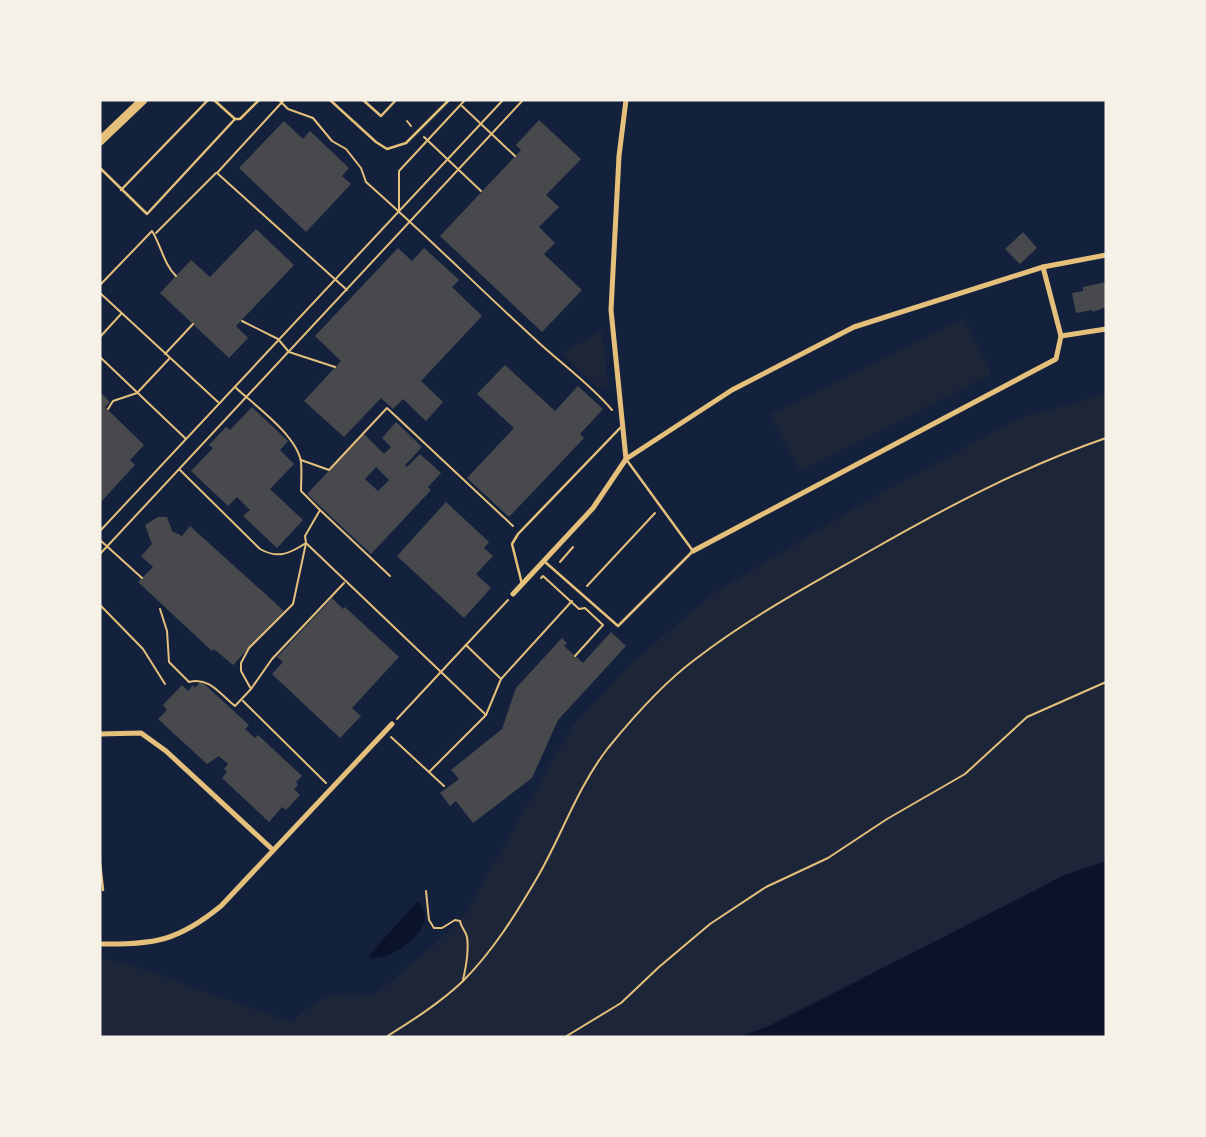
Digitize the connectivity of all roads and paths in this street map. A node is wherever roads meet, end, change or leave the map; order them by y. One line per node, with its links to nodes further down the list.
1 (143, 100): 22 (main road)
2 (208, 100): 29 (lane)
3 (214, 100): 16 (lane)
4 (259, 100): 16 (lane)
5 (279, 100): 14 (path)
6 (330, 100): 9 (lane)
7 (363, 100): 8 (lane)
8 (396, 100)
9 (449, 100)
10 (465, 100): 15 (path)
11 (503, 100): 18 (path)
12 (523, 100): 20 (path)
13 (626, 100): 58 (street)
14 (283, 101): 28 (path); 31 (path)
15 (460, 105): 18 (path); 23 (path)
16 (234, 119): 29 (lane)
17 (407, 121): 19 (path)
18 (481, 124): 20 (path); 25 (path)
19 (412, 126)
20 (491, 134): 24 (path); 27 (path)
21 (424, 138): 23 (path)
22 (100, 141)
23 (427, 141): 25 (path); 31 (path)
24 (515, 156)
25 (448, 160): 27 (path); 31 (path)
26 (100, 168): 29 (lane)
27 (458, 169): 30 (path); 32 (path)
28 (217, 173): 33 (path); 37 (path)
29 (121, 190)
30 (481, 191)
31 (399, 213): 32 (path); 37 (path)
32 (411, 223): 39 (path); 58 (path)
33 (154, 235): 36 (path); 38 (path)
34 (1106, 255): 35 (street)
35 (1043, 267): 45 (street); 62 (street)
36 (176, 276)
37 (334, 279): 39 (path); 47 (path)
38 (100, 285)
39 (347, 290): 48 (path)
40 (100, 293): 41 (path)
41 (122, 314): 46 (path); 49 (path)
42 (242, 321): 47 (path)
43 (193, 324): 49 (path)
44 (1106, 329): 45 (street)
45 (1061, 336): 72 (street)
46 (100, 337)
47 (278, 339): 48 (path); 53 (path)
48 (289, 352): 52 (path); 55 (path)
49 (166, 354): 51 (path)
50 (100, 357): 54 (path)
51 (170, 358): 54 (path); 56 (path)
52 (335, 368)
53 (235, 387): 55 (path); 56 (path)
54 (137, 393): 57 (path); 60 (path)
55 (247, 398): 61 (path); 63 (path)
56 (219, 403): 60 (path)
57 (108, 410)
58 (622, 424): 62 (street); 79 (lane)
59 (1106, 438): 106 (path)
60 (186, 439): 67 (path)
61 (300, 459): 65 (path); 66 (path)
62 (626, 459): 64 (lane); 74 (street)
63 (179, 469): 69 (path); 70 (path)
64 (661, 508): 72 (lane); 81 (path)
65 (320, 510): 69 (path); 76 (path)
66 (513, 526)
67 (100, 531)
68 (100, 540): 70 (path)
69 (306, 543): 78 (path); 92 (path)
70 (107, 547): 73 (path); 77 (path)
71 (573, 547): 75 (path)
72 (693, 551): 74 (lane)
73 (100, 554)
74 (544, 561): 79 (street)
75 (560, 562)
76 (390, 576)
77 (142, 578)
78 (345, 582): 88 (path); 92 (path)
79 (522, 584): 82 (street)
80 (534, 584): 83 (path)
81 (587, 586)
82 (513, 594): 86 (path)
83 (572, 601): 87 (path); 89 (path)
84 (100, 605): 91 (path)
85 (160, 609): 93 (path)
86 (465, 644): 88 (path); 89 (path)
87 (575, 656)
88 (441, 671): 94 (path); 95 (path)
89 (501, 679): 94 (path)
90 (1106, 682): 108 (path)
91 (165, 684)
92 (251, 689): 93 (path)
93 (242, 700): 100 (path)
94 (486, 715): 98 (path)
95 (392, 724): 96 (street)
96 (384, 733): 98 (path); 100 (street)
97 (100, 734): 101 (street)
98 (429, 772): 99 (path)
99 (444, 786)
100 (332, 788): 101 (street)
101 (273, 850): 105 (street)
102 (100, 863): 103 (lane)
103 (103, 890)
104 (426, 891): 106 (path)
105 (100, 944)
106 (463, 981): 107 (path)
107 (387, 1037)
108 (565, 1037)

